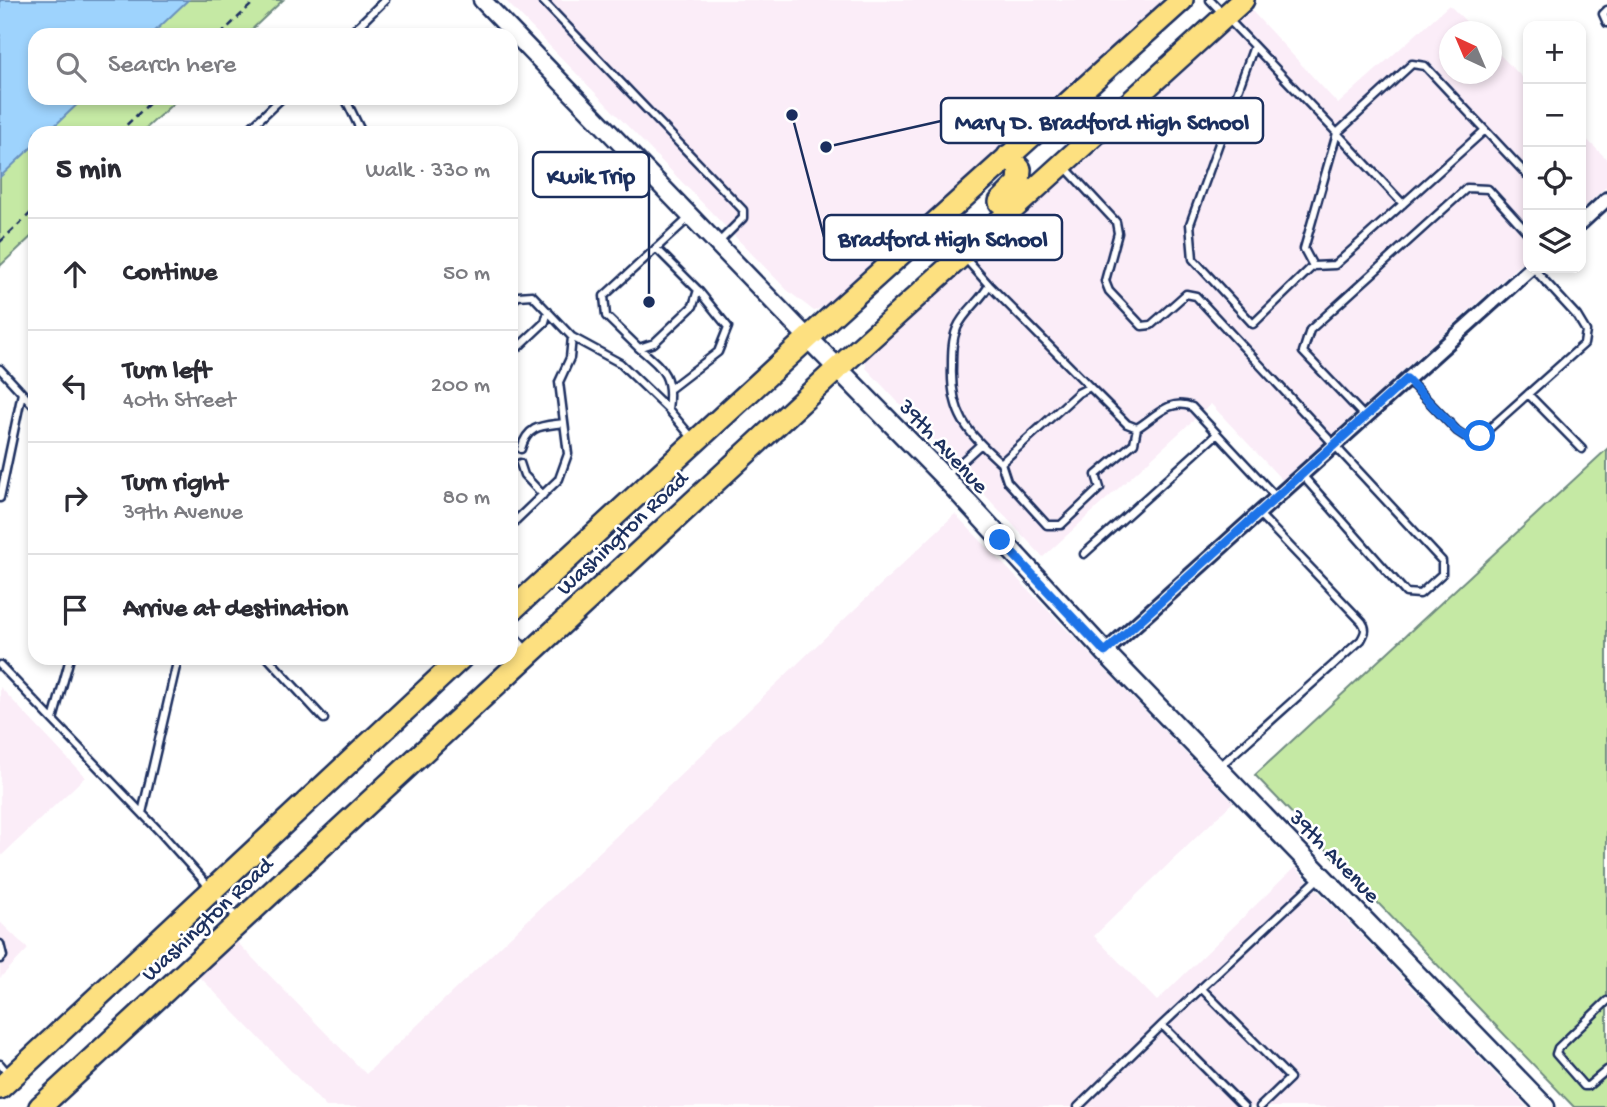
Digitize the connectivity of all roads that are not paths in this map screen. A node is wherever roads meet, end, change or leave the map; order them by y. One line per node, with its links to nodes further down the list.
1 (385, 0): 10 (lane)
2 (482, 0): 11 (street, 39th Avenue)
3 (542, 0): 28 (lane)
4 (1182, 0): 20 (main road, Washington Road)
5 (1210, 0): 8 (lane)
6 (1243, 0): 8 (main road, Washington Road)
7 (1607, 10): 9 (lane)
8 (1224, 17): 13 (lane); 21 (main road, Washington Road)
9 (1607, 23)
10 (356, 28)
11 (509, 28)
12 (518, 38): 25 (street, 39th Avenue)
13 (1254, 46): 19 (lane); 31 (lane)
14 (275, 105): 16 (lane)
15 (348, 105): 17 (lane)
16 (252, 126)
17 (359, 126)
18 (1485, 130): 19 (lane); 22 (lane); 24 (lane)
19 (1337, 133): 24 (lane); 31 (lane)
20 (1009, 156): 30 (main road); 39 (main road, Washington Road)
21 (1062, 164): 30 (main road, Washington Road); 57 (lane)
22 (1523, 171)
23 (1607, 199): 26 (street)
24 (1403, 204): 31 (lane)
25 (690, 217): 28 (street, 39th Avenue); 29 (lane)
26 (1586, 218)
27 (1523, 228): 51 (lane)
28 (716, 244): 39 (street, 39th Avenue)
29 (656, 248): 35 (lane); 41 (lane)
30 (958, 259): 34 (lane); 42 (main road, Washington Road)
31 (1313, 266)
32 (1526, 273): 44 (street)
33 (1537, 273): 48 (lane)
34 (989, 285): 45 (lane); 56 (lane)
35 (698, 290): 41 (lane); 46 (lane)
36 (518, 296): 37 (lane)
37 (548, 312): 38 (lane); 40 (lane)
38 (572, 337): 50 (lane); 52 (lane)
39 (808, 338): 42 (main road, 39th Avenue); 55 (main road, Washington Road)
40 (518, 348)
41 (639, 348): 46 (lane)
42 (838, 368): 63 (main road, 39th Avenue); 73 (main road, Washington Road)
43 (0, 369): 47 (lane)
44 (1407, 379): 48 (lane); 51 (street)
45 (1090, 387): 53 (lane); 61 (lane)
46 (671, 388): 50 (lane)
47 (22, 393): 49 (lane); 66 (lane)
48 (1528, 394): 59 (lane)
49 (28, 399)
50 (667, 409): 55 (lane)
51 (1365, 417): 57 (street)
52 (564, 423): 58 (lane); 64 (lane)
53 (1137, 428): 54 (lane); 61 (lane)
54 (1217, 434): 65 (lane); 69 (lane)
55 (695, 441): 70 (main road, Washington Road)
56 (981, 444): 61 (lane); 63 (lane)
57 (1334, 446): 62 (street); 62 (lane)
58 (521, 449)
59 (1582, 449)
60 (520, 463): 64 (lane)
61 (1001, 463)
62 (1301, 474): 65 (street)
63 (944, 477): 72 (main road, 39th Avenue)
64 (543, 495): 68 (lane)
65 (1276, 497): 67 (street)
66 (0, 498)
67 (1258, 514): 72 (street); 83 (lane)
68 (518, 518)
69 (1084, 554)
70 (518, 605)
71 (518, 640): 73 (lane)
72 (1105, 652): 83 (main road, 39th Avenue)
73 (529, 653): 74 (main road, Washington Road)
74 (518, 663)
75 (0, 665): 82 (lane)
76 (67, 665): 82 (lane)
77 (176, 665): 84 (lane)
78 (274, 665): 81 (lane)
79 (454, 665): 86 (main road, Washington Road)
80 (516, 665): 87 (main road, Washington Road)
81 (324, 719)
82 (53, 720): 84 (lane)
83 (1218, 768): 85 (main road, 39th Avenue)
84 (142, 813): 86 (lane)
85 (1322, 876): 90 (lane); 99 (main road, 39th Avenue)
86 (213, 891): 87 (lane); 94 (main road, Washington Road)
87 (241, 923): 95 (main road, Washington Road)
88 (0, 944): 89 (lane)
89 (0, 959)
90 (1201, 988): 92 (lane); 98 (lane)
91 (1607, 1001): 93 (lane)
92 (1162, 1025): 96 (lane); 97 (lane)
93 (1607, 1070)
94 (4, 1076)
95 (40, 1107)
96 (1078, 1107)
97 (1244, 1107)
98 (1260, 1107)
99 (1545, 1107)

